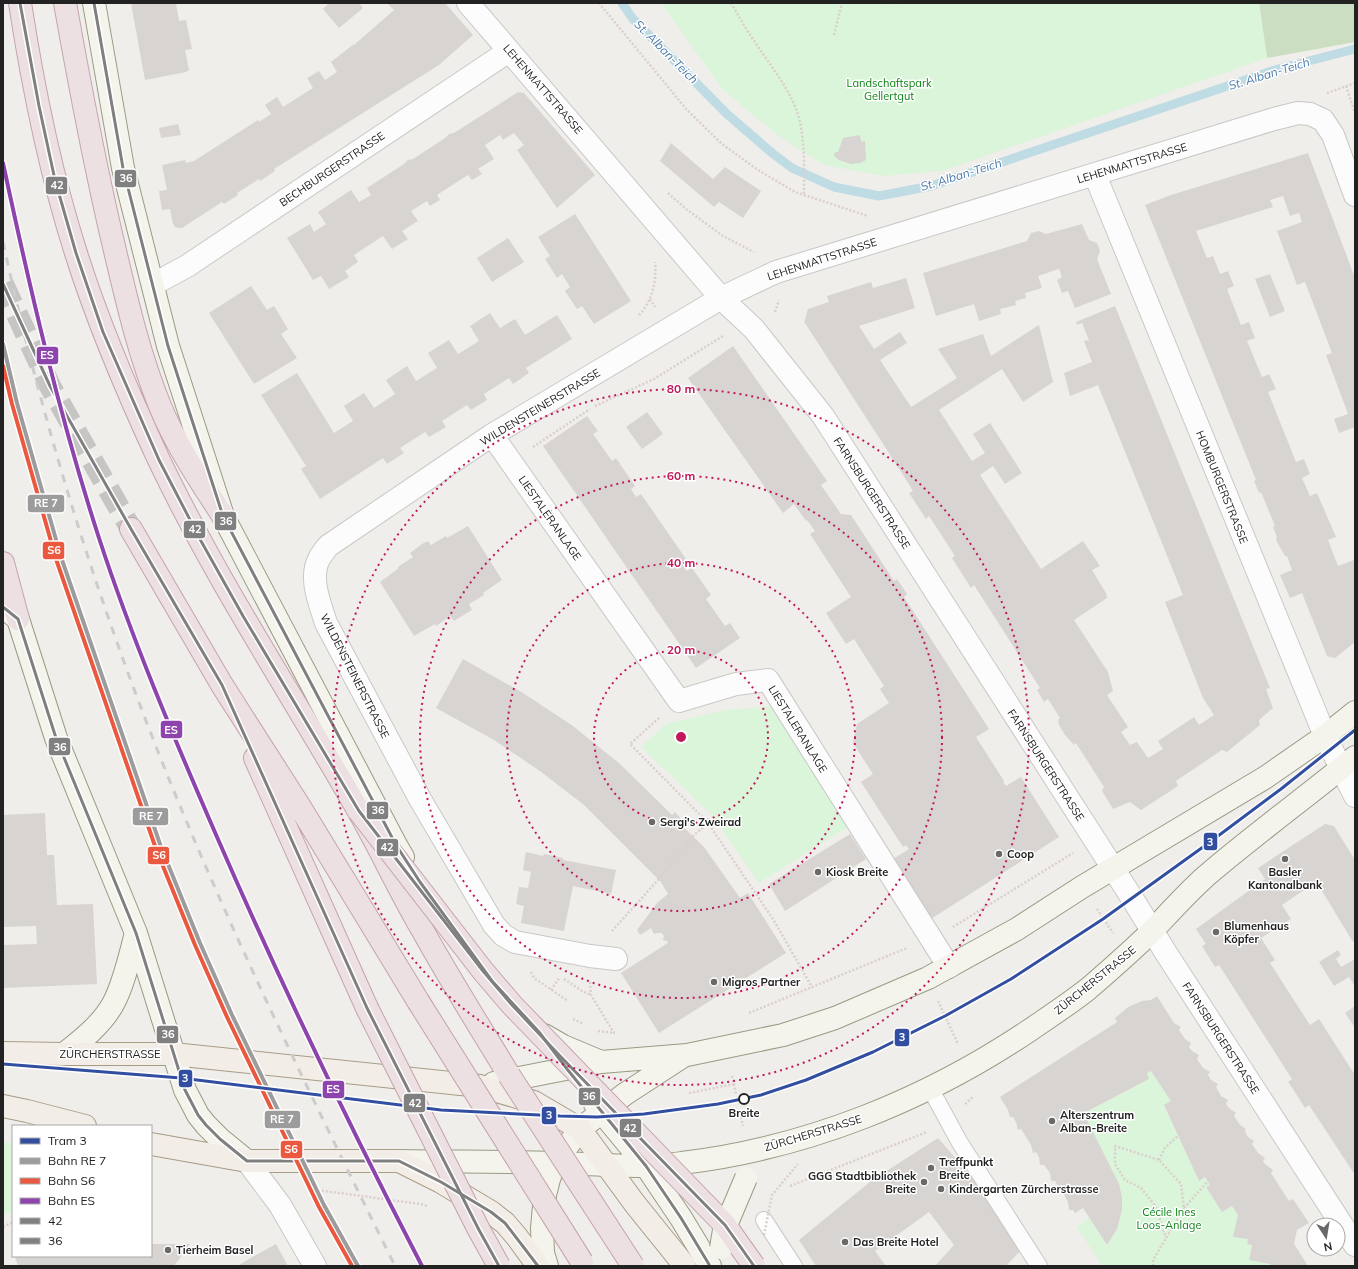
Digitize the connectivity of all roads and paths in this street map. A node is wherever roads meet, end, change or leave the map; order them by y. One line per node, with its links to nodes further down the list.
1 (20, 3): 38 (highway)
2 (65, 3): 28 (highway)
3 (94, 3): 22 (main road)
4 (468, 3): 11 (street, LEHENMATTSTRASSE)
5 (599, 3): 16 (path)
6 (731, 3): 16 (path)
7 (842, 3): 10 (path)
8 (883, 3): 9 (path)
9 (902, 3)
10 (834, 35)
11 (509, 51): 22 (street, BECHBURGERSTRASSE); 23 (street, LEHENMATTSTRASSE)
12 (1346, 86): 13 (path)
13 (1355, 113)
14 (1095, 174): 17 (street, LEHENMATTSTRASSE); 18 (street, LEHENMATTSTRASSE); 35 (street, HOMBURGERSTRASSE)
15 (664, 190): 19 (path)
16 (804, 195): 18 (path)
17 (1355, 195)
18 (903, 234): 21 (street, LEHENMATTSTRASSE)
19 (757, 253)
20 (655, 259): 24 (path)
21 (776, 272): 23 (street, LEHENMATTSTRASSE); 25 (path)
22 (154, 284): 28 (main road)
23 (721, 298): 25 (street, FARNSBURGERSTRASSE); 26 (street, WILDENSTEINERSTRASSE)
24 (637, 317)
25 (754, 329): 27 (path); 40 (street, FARNSBURGERSTRASSE)
26 (492, 435): 27 (street, LIESTALERANLAGE); 47 (street, WILDENSTEINERSTRASSE)
27 (511, 462): 33 (street, LIESTALERANLAGE)
28 (223, 516): 61 (main road)
29 (130, 529): 32 (highway)
30 (3, 563): 31 (highway)
31 (11, 613): 45 (main road)
32 (222, 685): 104 (highway, bridge); 107 (highway, bridge)
33 (679, 701): 39 (path); 46 (street, LIESTALERANLAGE)
34 (1355, 712): 35 (main road, ZÜRCHERSTRASSE)
35 (1325, 736): 36 (street, HOMBURGERSTRASSE); 42 (main road, ZÜRCHERSTRASSE)
36 (1348, 762): 37 (street, HOMBURGERSTRASSE); 44 (main road, ZÜRCHERSTRASSE)
37 (1355, 796)
38 (359, 811): 108 (highway, bridge); 112 (highway, bridge)
39 (708, 822): 49 (path); 53 (path)
40 (1094, 839): 41 (path); 42 (street, FARNSBURGERSTRASSE)
41 (1065, 858): 43 (path); 46 (path)
42 (1113, 868): 43 (main road, ZÜRCHERSTRASSE); 44 (street, FARNSBURGERSTRASSE)
43 (1082, 887): 48 (path); 51 (main road, ZÜRCHERSTRASSE)
44 (1152, 931): 48 (main road, ZÜRCHERSTRASSE); 102 (street, FARNSBURGERSTRASSE)
45 (136, 933): 65 (main road); 66 (main road)
46 (931, 940): 51 (street, LIESTALERANLAGE); 53 (path)
47 (515, 942): 49 (street, WILDENSTEINERSTRASSE); 54 (path)
48 (1127, 954): 69 (main road, ZÜRCHERSTRASSE)
49 (590, 956): 50 (street, WILDENSTEINERSTRASSE); 55 (path)
50 (616, 959)
51 (949, 967): 52 (main road, ZÜRCHERSTRASSE)
52 (928, 978): 67 (main road, ZÜRCHERSTRASSE); 69 (path)
53 (812, 987): 57 (path)
54 (551, 990): 55 (path); 56 (path)
55 (591, 995): 62 (path)
56 (568, 1001)
57 (745, 1015)
58 (572, 1019): 59 (path)
59 (585, 1025)
60 (592, 1028): 62 (path)
61 (539, 1032): 68 (main road); 70 (main road)
62 (614, 1033): 63 (path)
63 (621, 1034)
64 (3, 1053): 65 (main road, ZÜRCHERSTRASSE)
65 (64, 1054): 66 (main road, ZÜRCHERSTRASSE)
66 (173, 1054): 73 (main road, ZÜRCHERSTRASSE); 86 (main road)
67 (687, 1054): 68 (main road, ZÜRCHERSTRASSE); 78 (main road)
68 (600, 1062): 70 (main road, ZÜRCHERSTRASSE)
69 (969, 1068): 74 (main road, ZÜRCHERSTRASSE); 79 (path)
70 (567, 1069): 73 (main road, ZÜRCHERSTRASSE); 78 (main road)
71 (732, 1076): 72 (path)
72 (734, 1084): 75 (path); 76 (path)
73 (480, 1086): 81 (main road, ZÜRCHERSTRASSE)
74 (930, 1088): 79 (lane); 84 (main road, ZÜRCHERSTRASSE)
75 (689, 1093)
76 (736, 1094)
77 (3, 1106): 80 (main road)
78 (602, 1112): 81 (main road); 91 (main road)
79 (947, 1120): 93 (path); 114 (lane)
80 (81, 1125)
81 (580, 1129): 88 (main road); 90 (main road)
82 (1178, 1136): 85 (path)
83 (152, 1144): 86 (main road, ZÜRCHERSTRASSE)
84 (761, 1150): 91 (main road, ZÜRCHERSTRASSE); 111 (main road, bridge)
85 (1159, 1160): 96 (path); 100 (path)
86 (247, 1161): 87 (main road, ZÜRCHERSTRASSE); 103 (street)
87 (399, 1161): 88 (main road, ZÜRCHERSTRASSE); 105 (main road)
88 (555, 1163): 90 (main road, ZÜRCHERSTRASSE); 106 (main road)
89 (798, 1164): 101 (path, bridge)
90 (607, 1165): 91 (main road, ZÜRCHERSTRASSE); 109 (main road)
91 (646, 1166): 110 (main road)
92 (1208, 1181): 96 (path)
93 (790, 1186)
94 (303, 1188): 95 (path)
95 (435, 1208)
96 (1184, 1208): 100 (path)
97 (764, 1220): 113 (lane)
98 (12, 1222): 99 (path)
99 (3, 1227)
100 (1166, 1238): 115 (path)
101 (763, 1242)
102 (1355, 1245)
103 (315, 1266)
104 (499, 1266)
105 (538, 1266)
106 (547, 1266)
107 (585, 1266)
108 (633, 1266)
109 (685, 1266)
110 (710, 1266)
111 (721, 1266)
112 (754, 1266)
113 (794, 1266)
114 (1039, 1266)
115 (1153, 1266)

